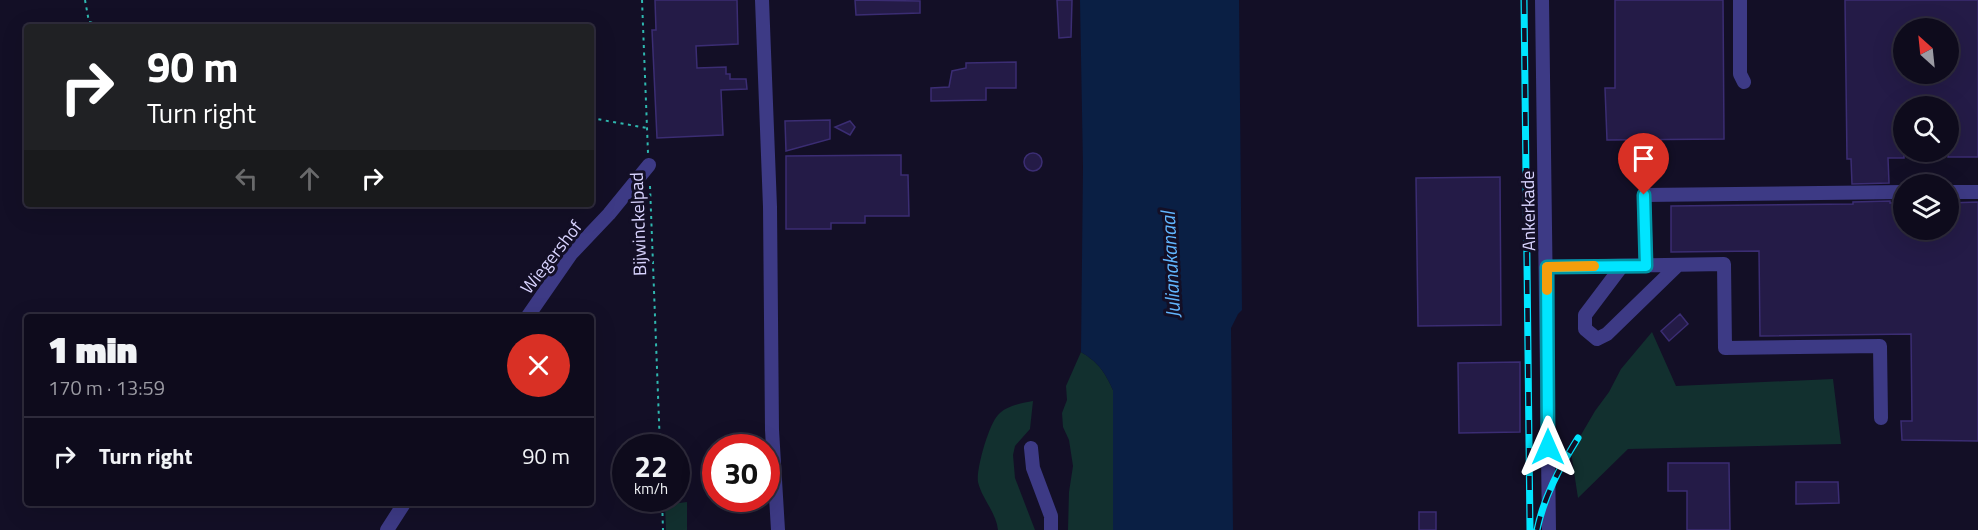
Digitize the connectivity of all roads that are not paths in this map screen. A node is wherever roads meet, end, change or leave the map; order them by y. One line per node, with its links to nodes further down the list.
1 (762, 0): 18 (street)
2 (1542, 0): 12 (street, Ankerkade)
3 (1740, 0): 4 (street)
4 (1744, 82)
5 (649, 165): 13 (street, Wiegershof)
6 (1893, 192): 11 (street)
7 (1959, 192): 8 (street)
8 (1978, 192)
9 (1678, 265): 10 (street); 11 (street); 14 (street)
10 (1622, 266): 11 (street); 12 (street)
11 (1646, 266)
12 (1547, 267): 20 (street, Ankerkade)
13 (529, 314)
14 (1881, 418)
15 (1031, 448): 19 (street)
16 (402, 506): 17 (street)
17 (387, 530)
18 (778, 530)
19 (1051, 530)
20 (1549, 530)

